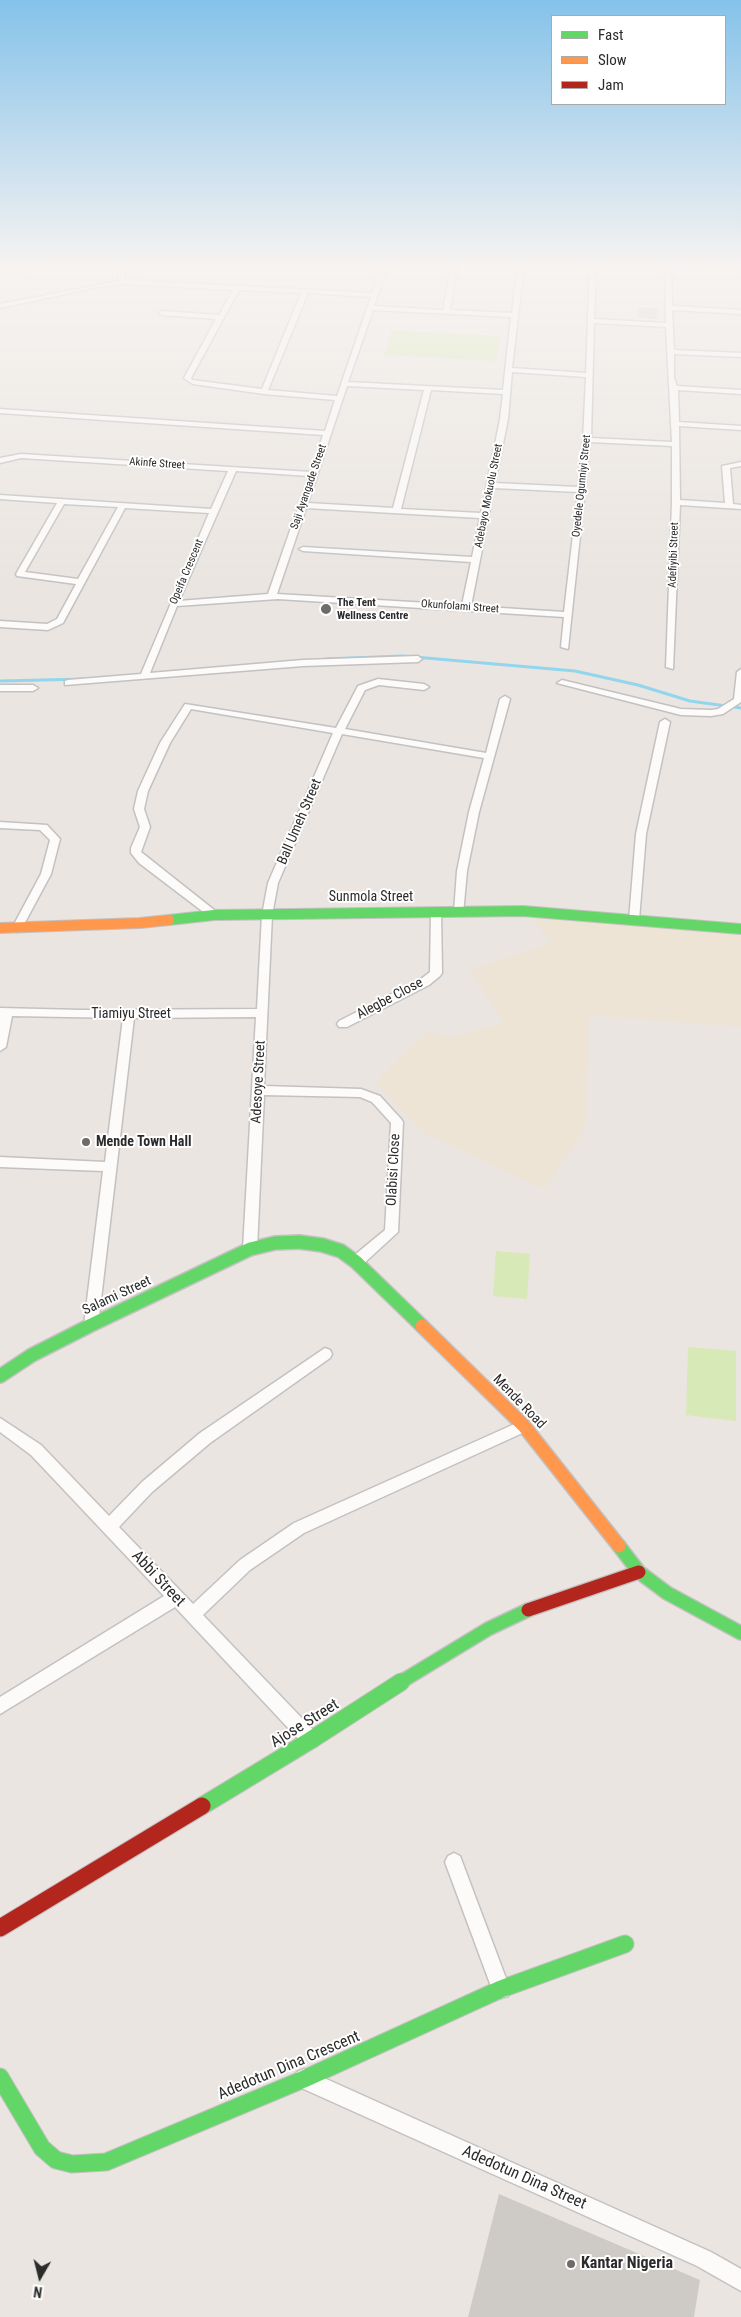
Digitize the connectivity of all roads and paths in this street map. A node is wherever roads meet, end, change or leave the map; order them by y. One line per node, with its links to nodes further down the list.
1 (190, 372): 11 (street)
2 (272, 372): 11 (street)
3 (348, 372): 8 (street, Saji Ayangade Street)
4 (508, 372): 12 (street, Adebayo Mokuolu Street)
5 (542, 372): 7 (street)
6 (671, 372): 10 (street, Adefiyibi Street)
7 (589, 375): 19 (street, Oyedele Ogunniyi Street)
8 (344, 384): 9 (street); 14 (street, Saji Ayangade Street)
9 (428, 388): 12 (street); 34 (street)
10 (674, 388): 13 (street); 16 (street, Adefiyibi Street)
11 (264, 392): 14 (street)
12 (507, 392): 25 (street, Adebayo Mokuolu Street)
13 (741, 392)
14 (339, 398): 18 (street, Saji Ayangade Street)
15 (0, 411): 18 (street)
16 (675, 424): 17 (street); 20 (street, Adefiyibi Street)
17 (741, 428)
18 (327, 433): 24 (street, Saji Ayangade Street)
19 (587, 440): 20 (street); 26 (street, Oyedele Ogunniyi Street)
20 (675, 444): 29 (street, Adefiyibi Street)
21 (0, 460): 23 (street, Akinfe Street)
22 (741, 464): 32 (street)
23 (234, 469): 24 (street, Akinfe Street); 35 (street, Opeifa Crescent)
24 (314, 474): 30 (street, Saji Ayangade Street)
25 (490, 485): 26 (street); 36 (street, Adebayo Mokuolu Street)
26 (582, 490): 43 (street, Oyedele Ogunniyi Street)
27 (0, 497): 28 (street)
28 (62, 501): 31 (street); 39 (street)
29 (676, 502): 32 (street); 47 (street, Adefiyibi Street)
30 (303, 505): 34 (street); 40 (street, Saji Ayangade Street)
31 (122, 506): 35 (street); 39 (street)
32 (729, 506): 33 (street)
33 (741, 507)
34 (396, 510): 36 (street)
35 (213, 511): 41 (street, Opeifa Crescent)
36 (484, 516): 38 (street, Adebayo Mokuolu Street)
37 (303, 550): 38 (street)
38 (476, 560): 42 (street, Adebayo Mokuolu Street)
39 (80, 582): 44 (street)
40 (272, 596): 41 (street, Okunfolami Street); 42 (street, Okunfolami Street)
41 (173, 604): 49 (street, Opeifa Crescent)
42 (466, 607): 43 (street, Okunfolami Street)
43 (568, 615): 45 (street, Oyedele Ogunniyi Street)
44 (0, 624)
45 (565, 647)
46 (418, 659): 49 (street)
47 (670, 667)
48 (741, 672): 50 (street)
49 (144, 675): 51 (street)
50 (562, 683)
51 (68, 684)
52 (424, 687): 57 (street, Ball Umeh Street)
53 (0, 688): 54 (street)
54 (33, 688)
55 (505, 699): 58 (street)
56 (664, 722): 64 (street)
57 (339, 731): 58 (street); 62 (street); 63 (street, Ball Umeh Street)
58 (489, 756): 61 (street)
59 (1, 822): 66 (street)
60 (436, 912): 61 (street, Sunmola Street); 63 (street, Sunmola Street); 71 (street, Alegbe Close)
61 (458, 912): 64 (street, Sunmola Street)
62 (214, 915): 63 (street, Sunmola Street); 66 (street, Sunmola Street)
63 (267, 915): 69 (street, Adesoye Street)
64 (634, 920): 67 (street, Sunmola Street)
65 (0, 928): 66 (street, Sunmola Street)
66 (17, 928)
67 (741, 929)
68 (4, 1012): 70 (street, Tiamiyu Street); 72 (street)
69 (262, 1013): 70 (street, Tiamiyu Street); 73 (street, Adesoye Street)
70 (129, 1014): 75 (street)
71 (343, 1024)
72 (0, 1047)
73 (258, 1090): 76 (street, Adesoye Street); 77 (street, Olabisi Close)
74 (0, 1162): 75 (street)
75 (110, 1167): 78 (street)
76 (250, 1249): 77 (street, Mende Road); 78 (street, Salami Street)
77 (356, 1262): 82 (street, Mende Road)
78 (91, 1324): 80 (street, Salami Street)
79 (325, 1354): 83 (street)
80 (0, 1376)
81 (0, 1424): 83 (street, Abbi Street)
82 (524, 1426): 84 (street, Mende Road); 86 (street)
83 (108, 1527): 85 (street, Abbi Street)
84 (639, 1572): 87 (street, Mende Road); 89 (street, Ajose Street)
85 (176, 1598): 86 (street, Abbi Street); 88 (street)
86 (192, 1615): 89 (street, Abbi Street)
87 (741, 1632)
88 (0, 1706)
89 (310, 1740): 91 (street, Ajose Street)
90 (454, 1862): 93 (street)
91 (0, 1928)
92 (625, 1944): 93 (street, Adedotun Dina Crescent)
93 (501, 1990): 95 (street, Adedotun Dina Crescent)
94 (0, 2076): 95 (street, Adedotun Dina Crescent)
95 (304, 2079): 96 (street, Adedotun Dina Street)
96 (741, 2282)

